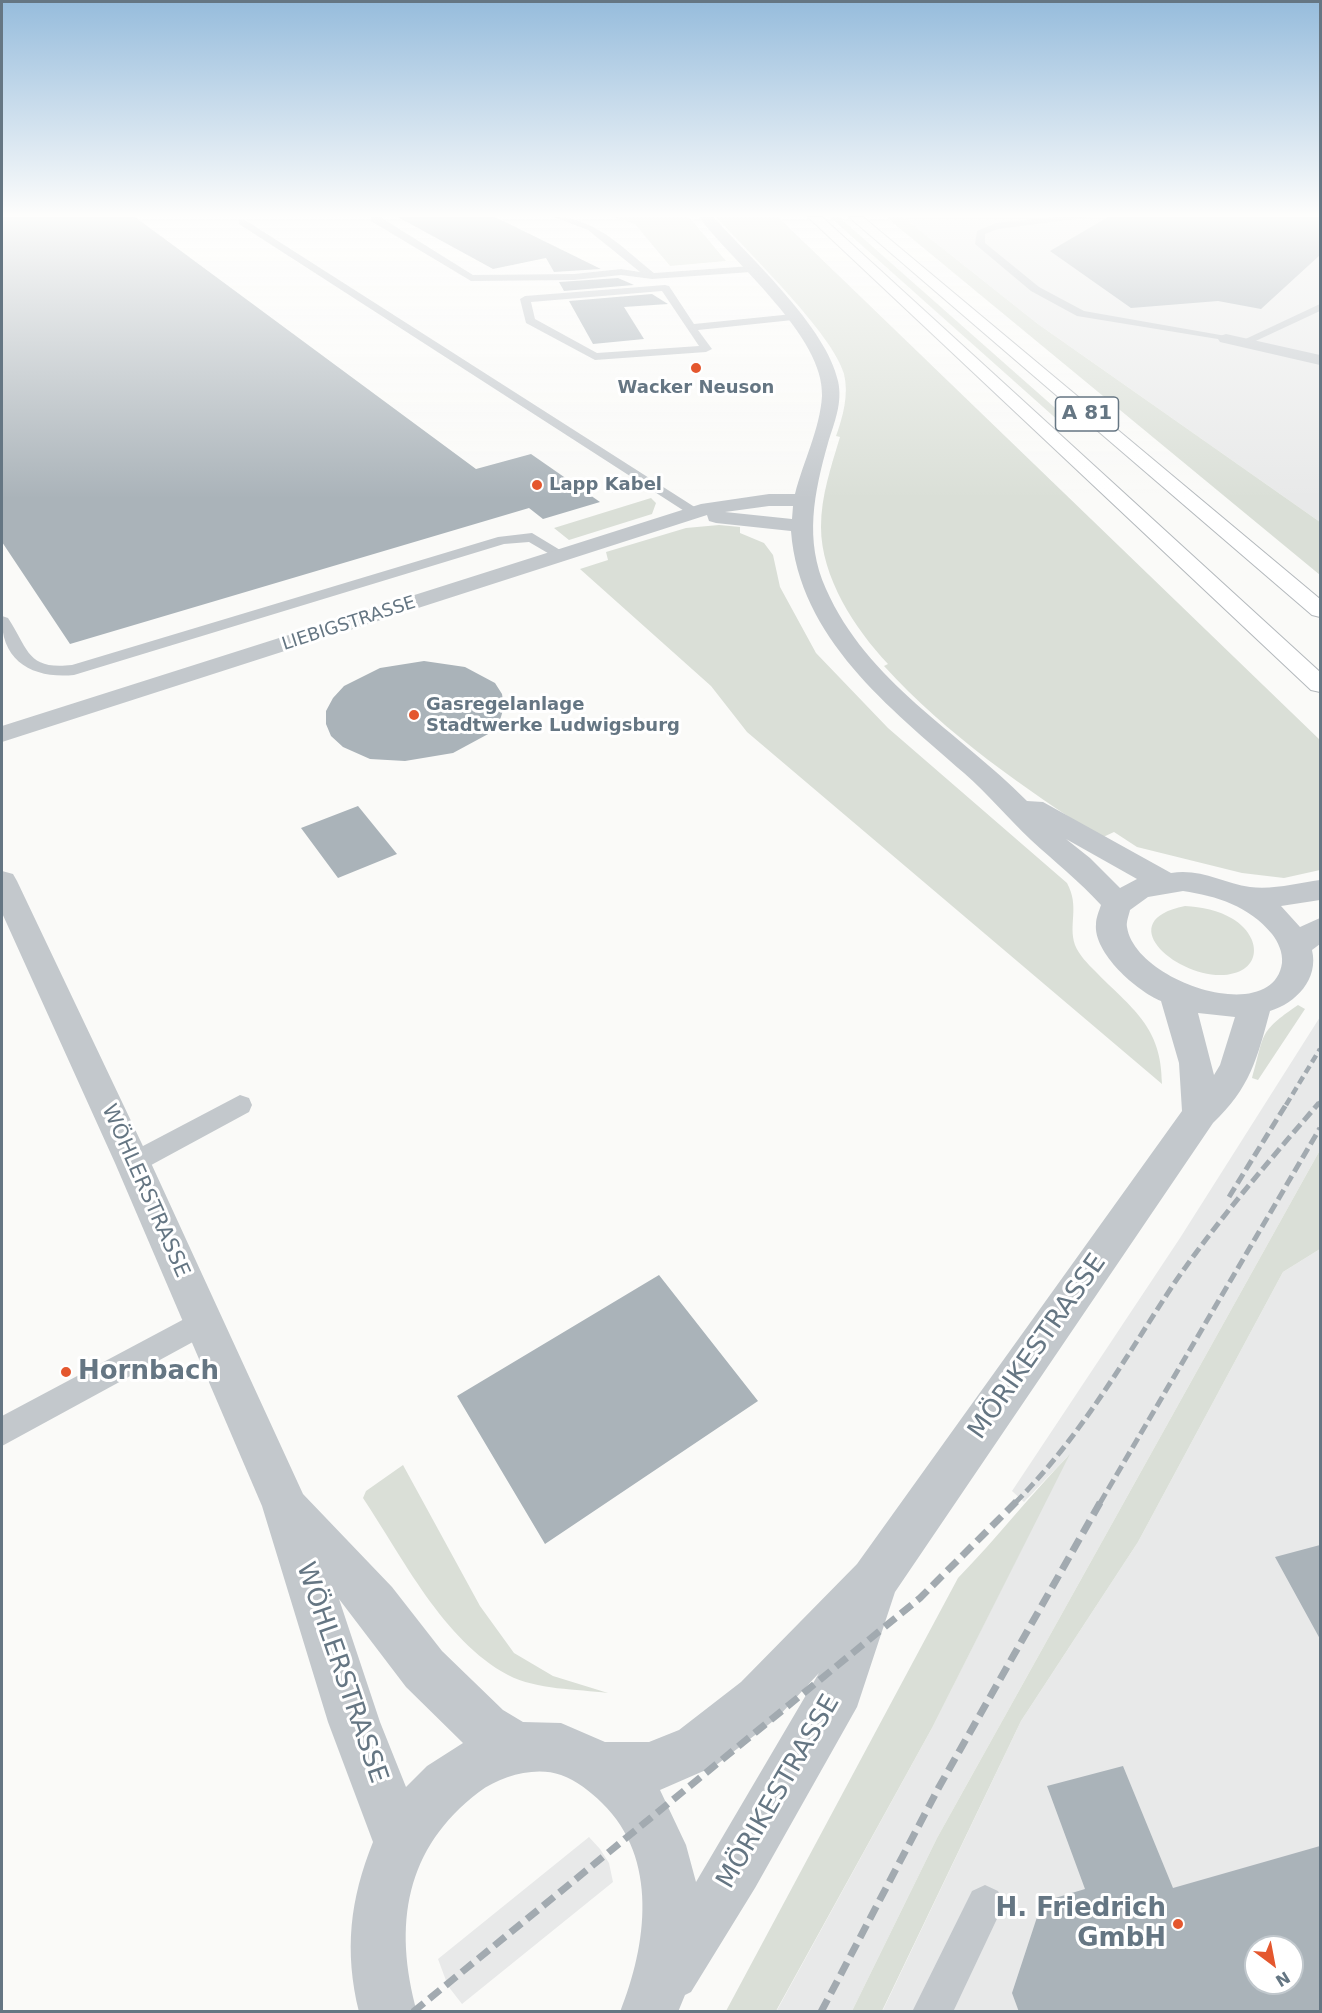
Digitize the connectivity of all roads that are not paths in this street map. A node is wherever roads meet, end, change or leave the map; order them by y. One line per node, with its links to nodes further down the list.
1 (381, 311): 15 (lane)
2 (528, 311): 10 (lane)
3 (681, 311): 10 (lane)
4 (789, 311): 9 (street)
5 (916, 311): 20 (highway, A 81)
6 (966, 311): 18 (highway, A 81)
7 (1075, 311): 11 (lane)
8 (1312, 311): 12 (lane)
9 (794, 317): 10 (lane); 14 (street)
10 (692, 327)
11 (1226, 339): 12 (street)
12 (1243, 343): 13 (street)
13 (1320, 360)
14 (803, 500): 15 (street, LIEBIGSTRASSE); 16 (street)
15 (697, 513): 16 (street, LIEBIGSTRASSE); 17 (street, LIEBIGSTRASSE)
16 (799, 526): 22 (street)
17 (562, 556): 19 (lane); 21 (street, LIEBIGSTRASSE)
18 (1320, 610)
19 (2, 621)
20 (1320, 685)
21 (2, 734)
22 (1000, 790): 24 (street); 27 (street)
23 (2, 881): 33 (street, WÖHLERSTRASSE)
24 (1164, 882): 26 (street); 27 (street)
25 (1320, 890): 26 (street)
26 (1245, 897): 28 (street)
27 (1117, 904): 29 (street)
28 (1308, 938): 30 (street)
29 (1176, 995): 30 (street); 32 (street)
30 (1256, 1003): 32 (street, MÖRIKESTRASSE)
31 (240, 1105): 33 (lane)
32 (1200, 1113): 37 (street, MÖRIKESTRASSE)
33 (133, 1163): 34 (street, WÖHLERSTRASSE)
34 (203, 1322): 35 (lane); 36 (street, WÖHLERSTRASSE)
35 (2, 1432)
36 (284, 1504): 38 (street, WÖHLERSTRASSE); 40 (street, WÖHLERSTRASSE)
37 (874, 1581): 39 (street, MÖRIKESTRASSE); 42 (street, MÖRIKESTRASSE)
38 (517, 1748): 39 (street, MÖRIKESTRASSE); 40 (street, MÖRIKESTRASSE)
39 (604, 1768): 42 (street, MÖRIKESTRASSE)
40 (400, 1841): 43 (street, MÖRIKESTRASSE)
41 (985, 1904): 44 (lane)
42 (654, 2001)
43 (381, 2005)
44 (932, 2012)

